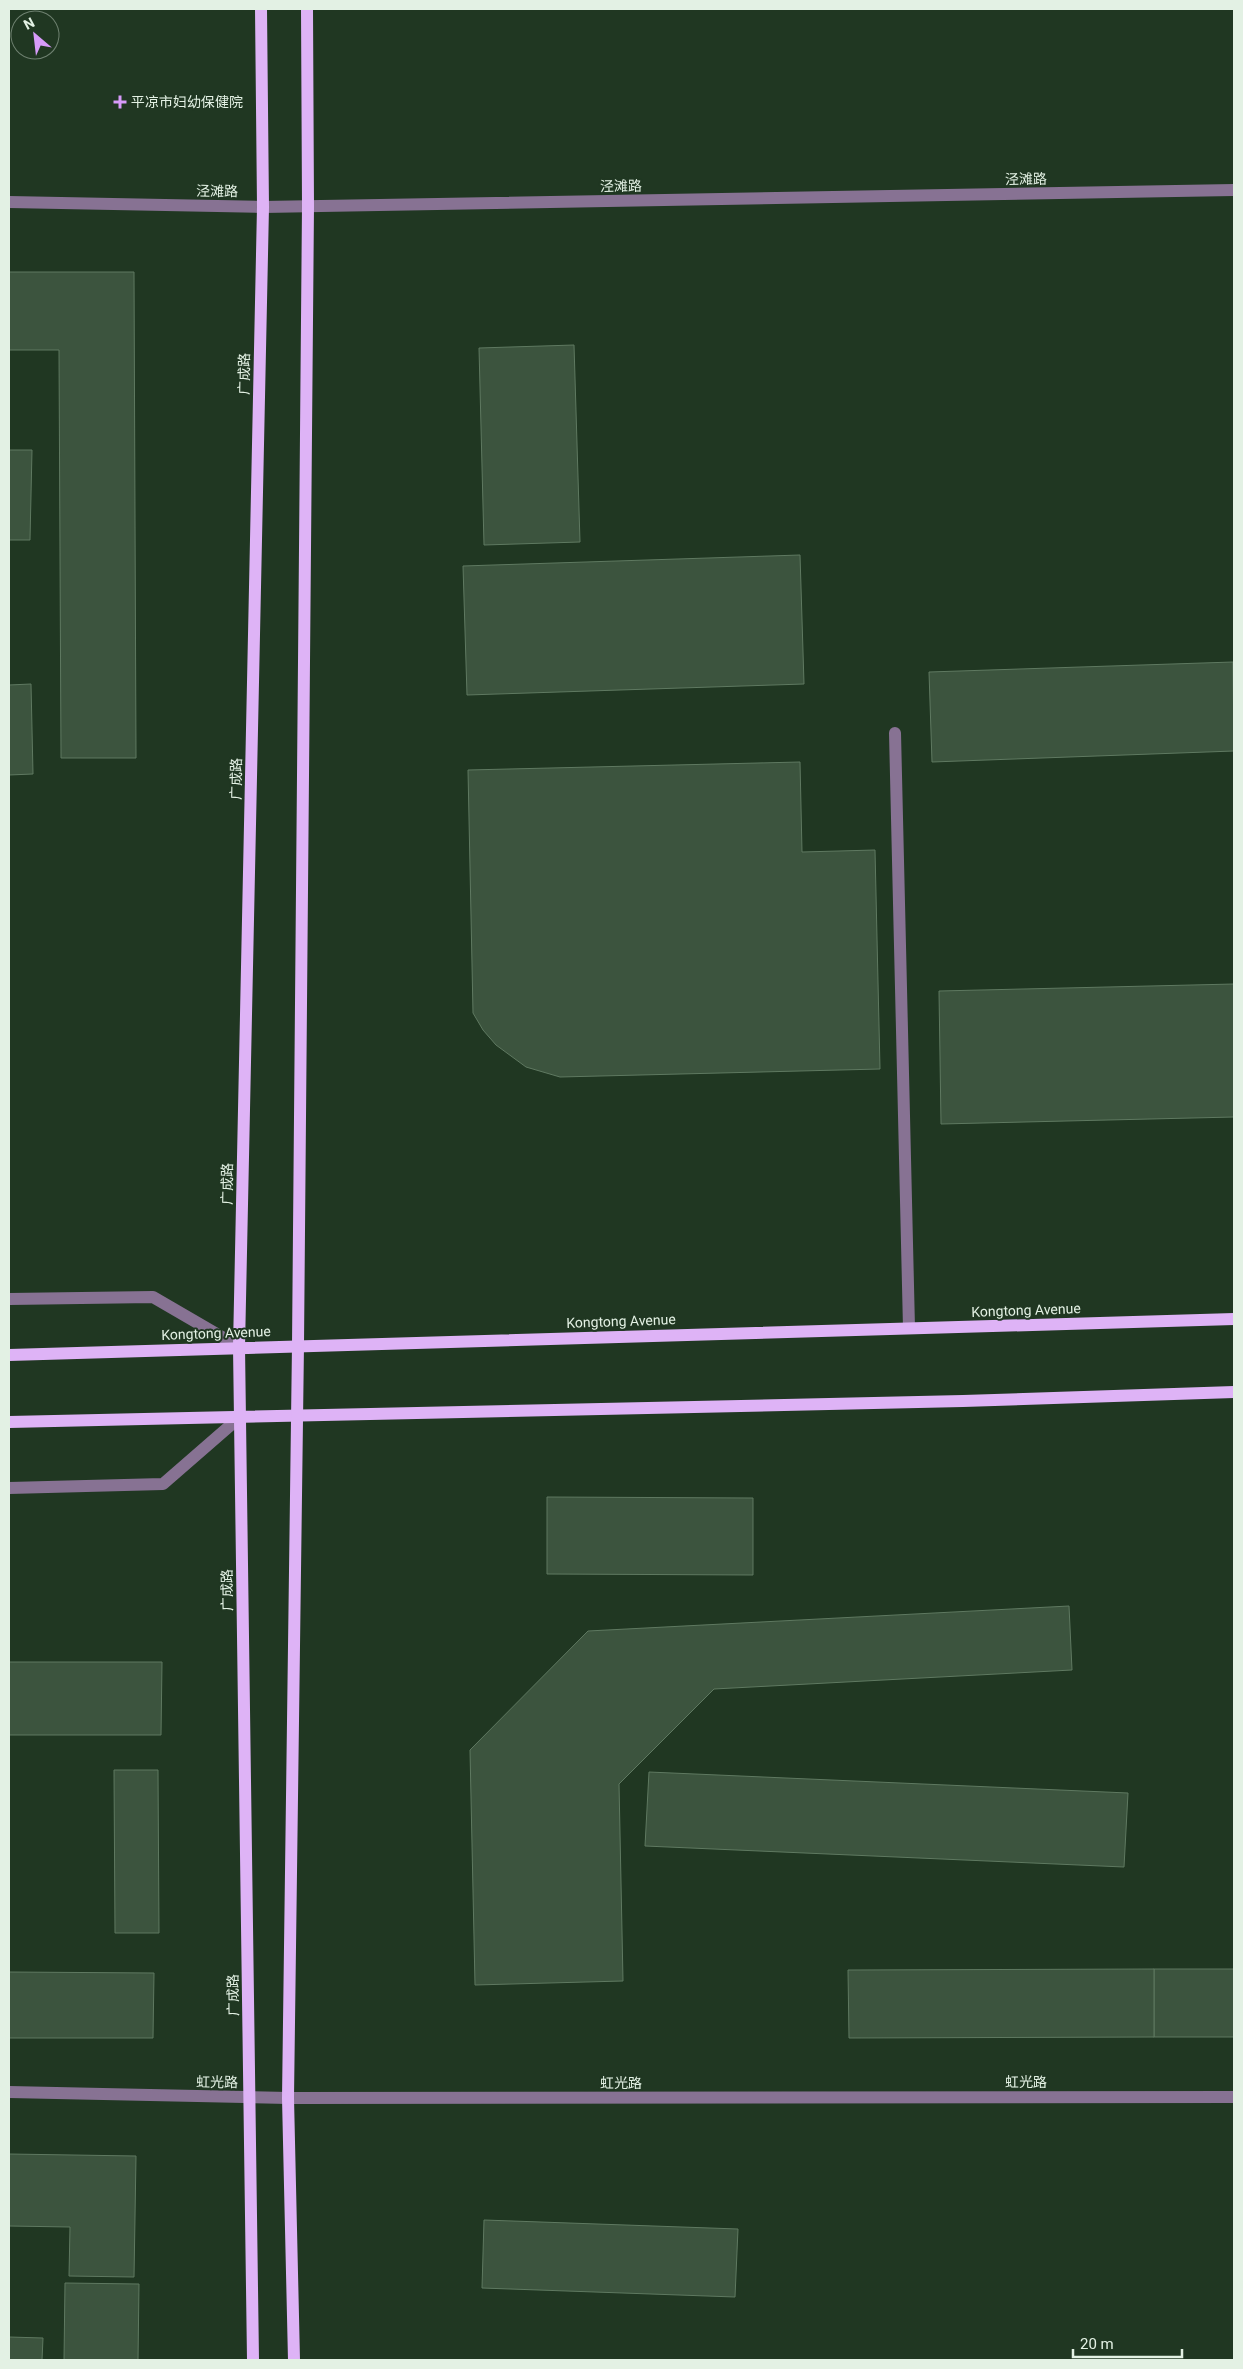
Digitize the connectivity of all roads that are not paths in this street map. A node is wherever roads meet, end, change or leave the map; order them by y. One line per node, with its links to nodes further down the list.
1 (261, 9): 6 (main road, 广成路)
2 (307, 9): 5 (main road)
3 (1234, 190): 5 (street, 泾滩路)
4 (9, 202): 6 (street, 泾滩路)
5 (308, 206): 6 (street, 泾滩路); 11 (main road)
6 (263, 207): 12 (main road, 广成路)
7 (895, 733): 10 (street)
8 (9, 1299): 12 (street)
9 (1234, 1319): 10 (main road, Kongtong Avenue)
10 (909, 1328): 11 (main road, Kongtong Avenue)
11 (298, 1345): 12 (main road, Kongtong Avenue); 15 (main road)
12 (239, 1347): 13 (main road, Kongtong Avenue); 16 (main road, 广成路)
13 (9, 1355)
14 (1234, 1392): 15 (main road)
15 (297, 1416): 16 (main road); 22 (main road)
16 (240, 1417): 17 (main road); 18 (street); 20 (main road, 广成路)
17 (9, 1422)
18 (9, 1488)
19 (9, 2092): 20 (street, 虹光路)
20 (250, 2097): 22 (street, 虹光路); 23 (main road, 广成路)
21 (1234, 2097): 22 (street, 虹光路)
22 (288, 2098): 24 (main road)
23 (253, 2360)
24 (294, 2360)

